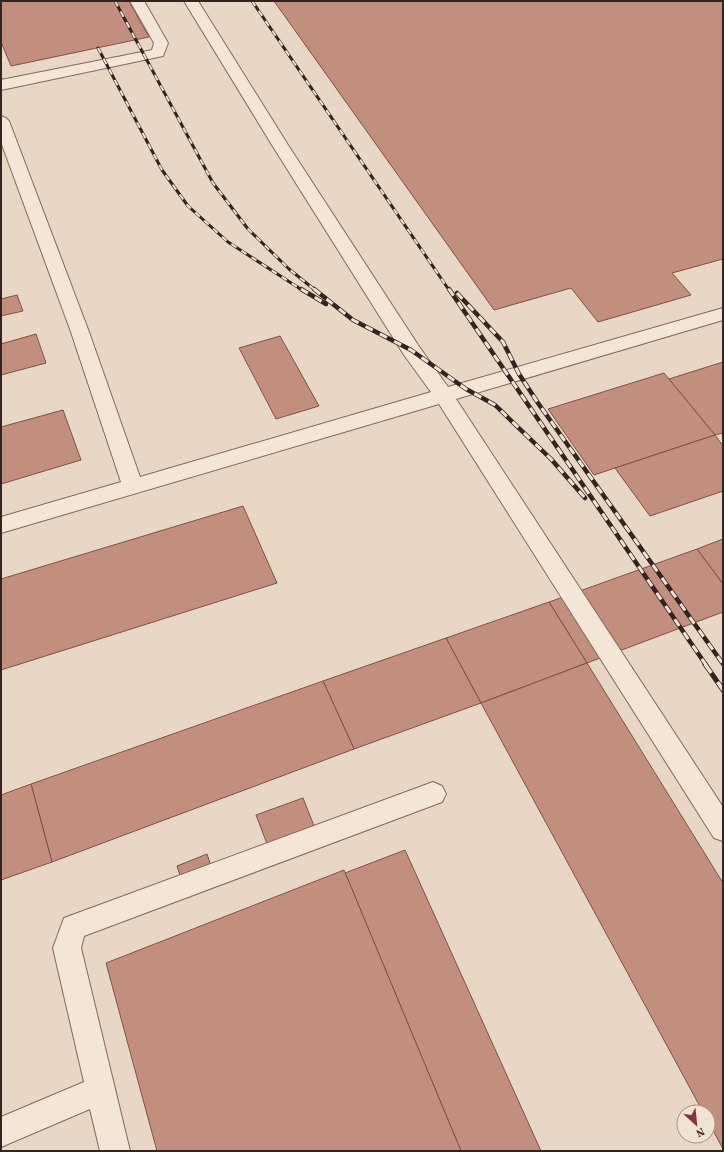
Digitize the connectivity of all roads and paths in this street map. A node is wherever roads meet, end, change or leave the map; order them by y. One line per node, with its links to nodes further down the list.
1 (137, 1): 3 (street)
2 (191, 1): 6 (street)
3 (1, 85)
4 (1, 121): 7 (street)
5 (723, 314): 6 (street)
6 (444, 396): 7 (street); 10 (street)
7 (133, 487): 8 (street)
8 (1, 525)
9 (433, 794): 11 (street)
10 (723, 829)
11 (100, 1090): 12 (street); 13 (street)
12 (1, 1132)
13 (115, 1151)

